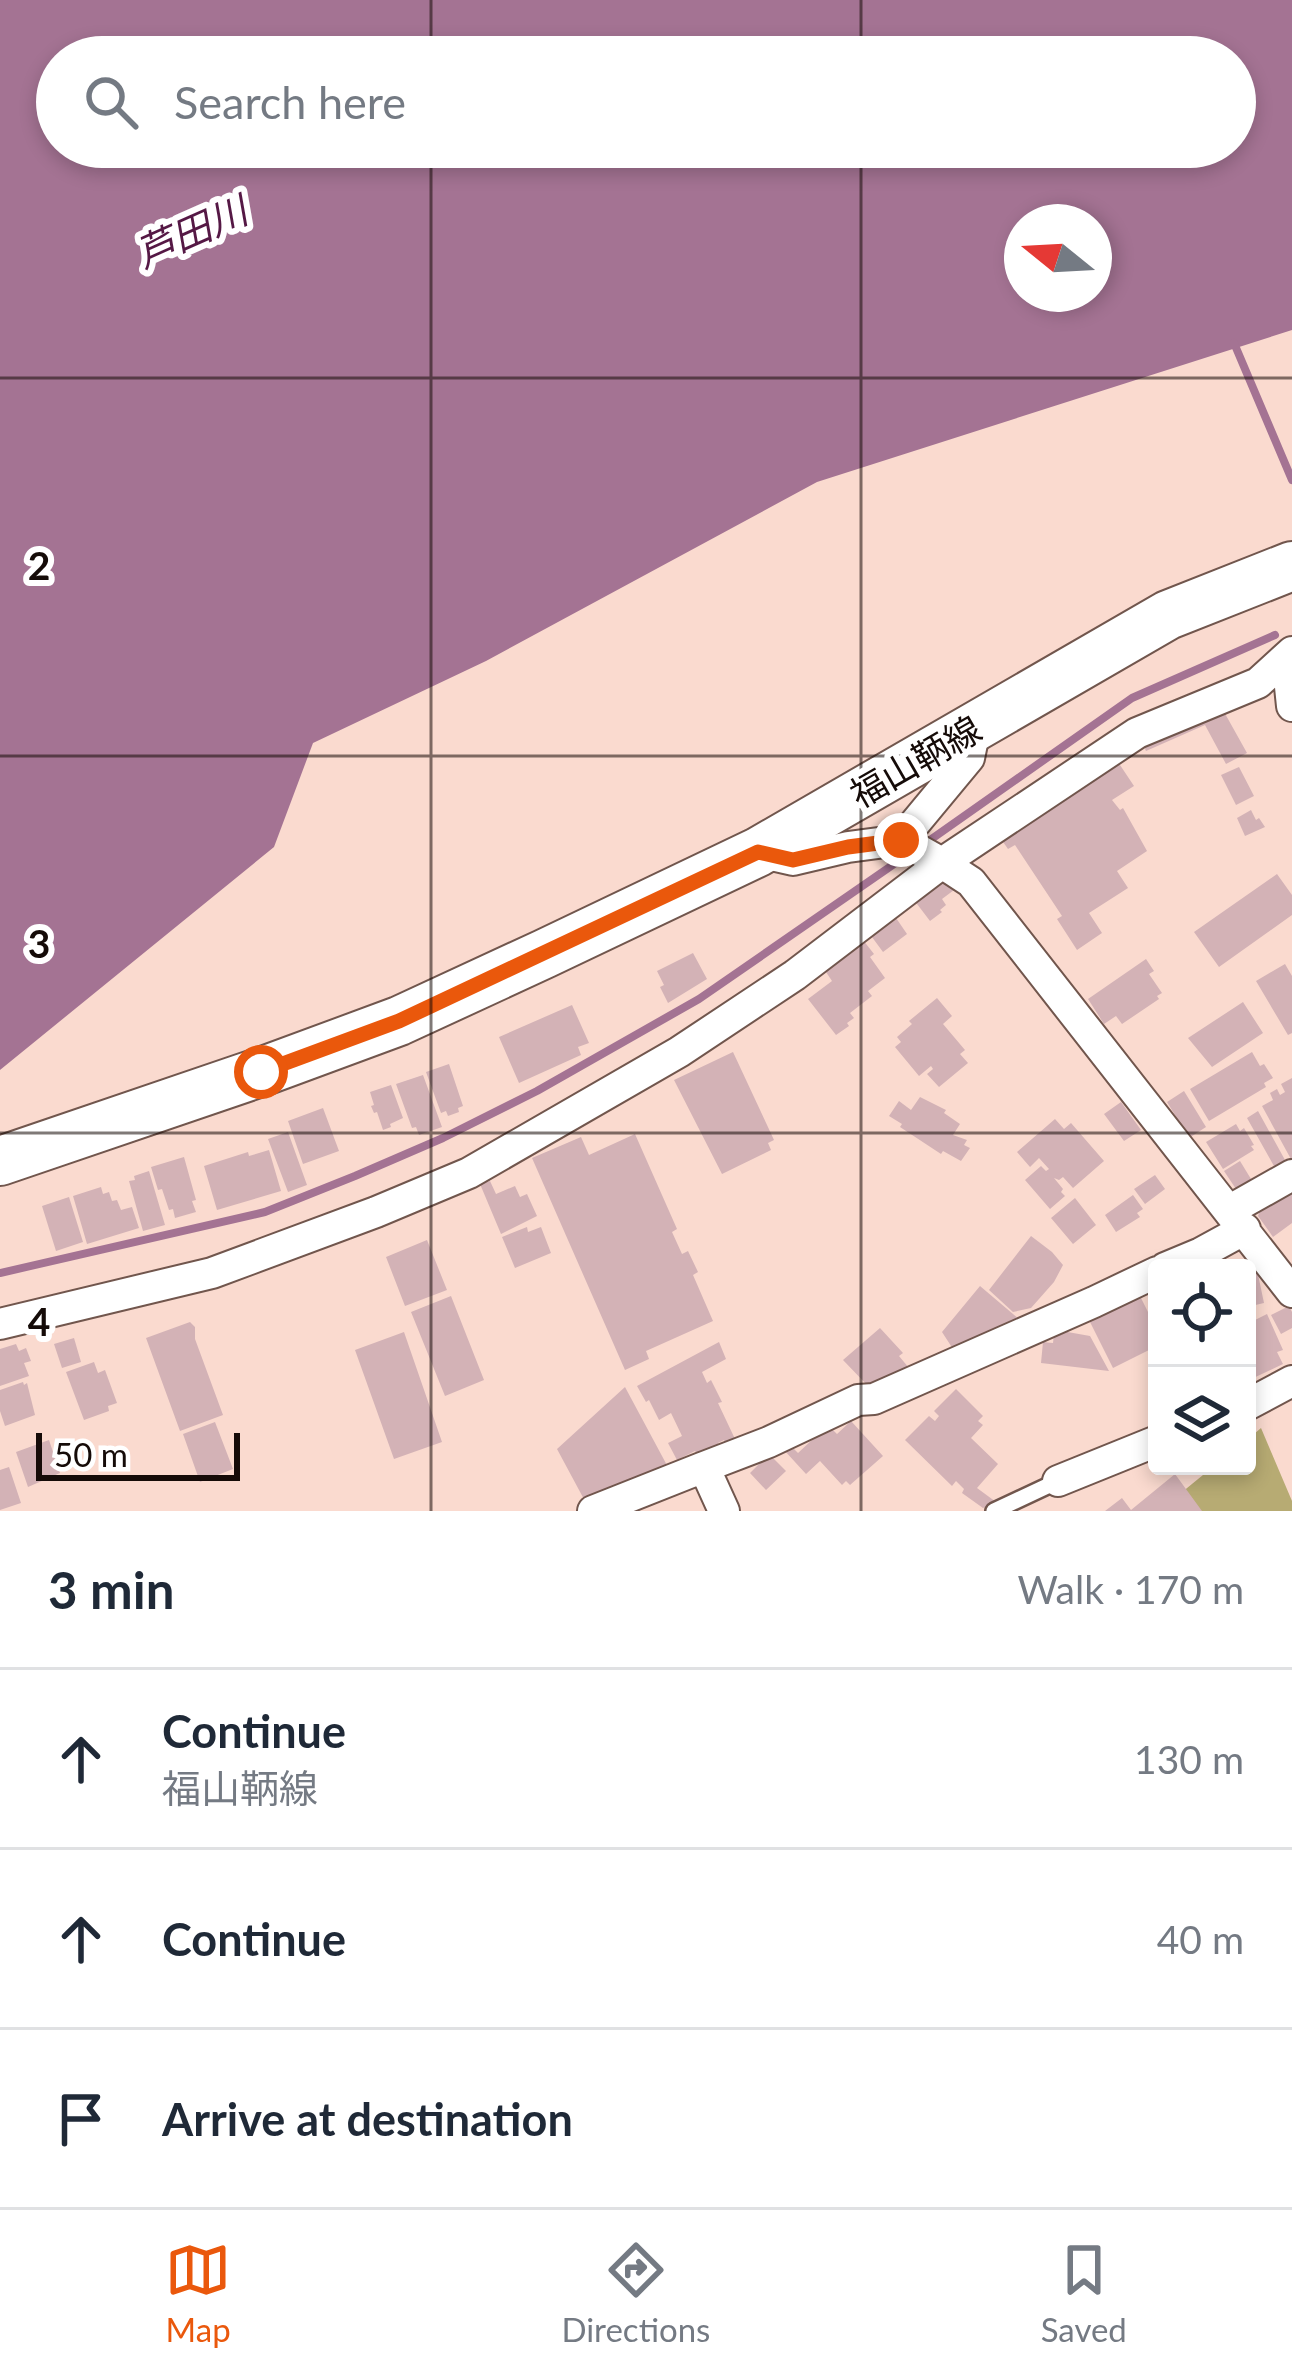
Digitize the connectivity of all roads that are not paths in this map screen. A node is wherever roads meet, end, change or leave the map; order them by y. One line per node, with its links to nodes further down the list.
1 (1292, 566): 5 (main road, 福山鞆線)
2 (1292, 652): 3 (street); 7 (street)
3 (1291, 663): 4 (street)
4 (1292, 706)
5 (976, 724): 6 (main road, 福山鞆線); 7 (street)
6 (758, 852): 7 (street); 8 (main road, 福山鞆線)
7 (922, 852): 10 (street); 14 (street)
8 (0, 1161)
9 (1292, 1175): 10 (street)
10 (1238, 1219): 11 (street); 13 (street)
11 (1187, 1259)
12 (1148, 1276): 18 (street)
13 (1292, 1292)
14 (0, 1324)
15 (1292, 1382): 16 (street)
16 (1256, 1400)
17 (1148, 1445): 19 (street)
18 (704, 1467): 20 (street); 21 (street)
19 (1058, 1481): 22 (lane)
20 (593, 1511)
21 (724, 1511)
22 (994, 1511)

